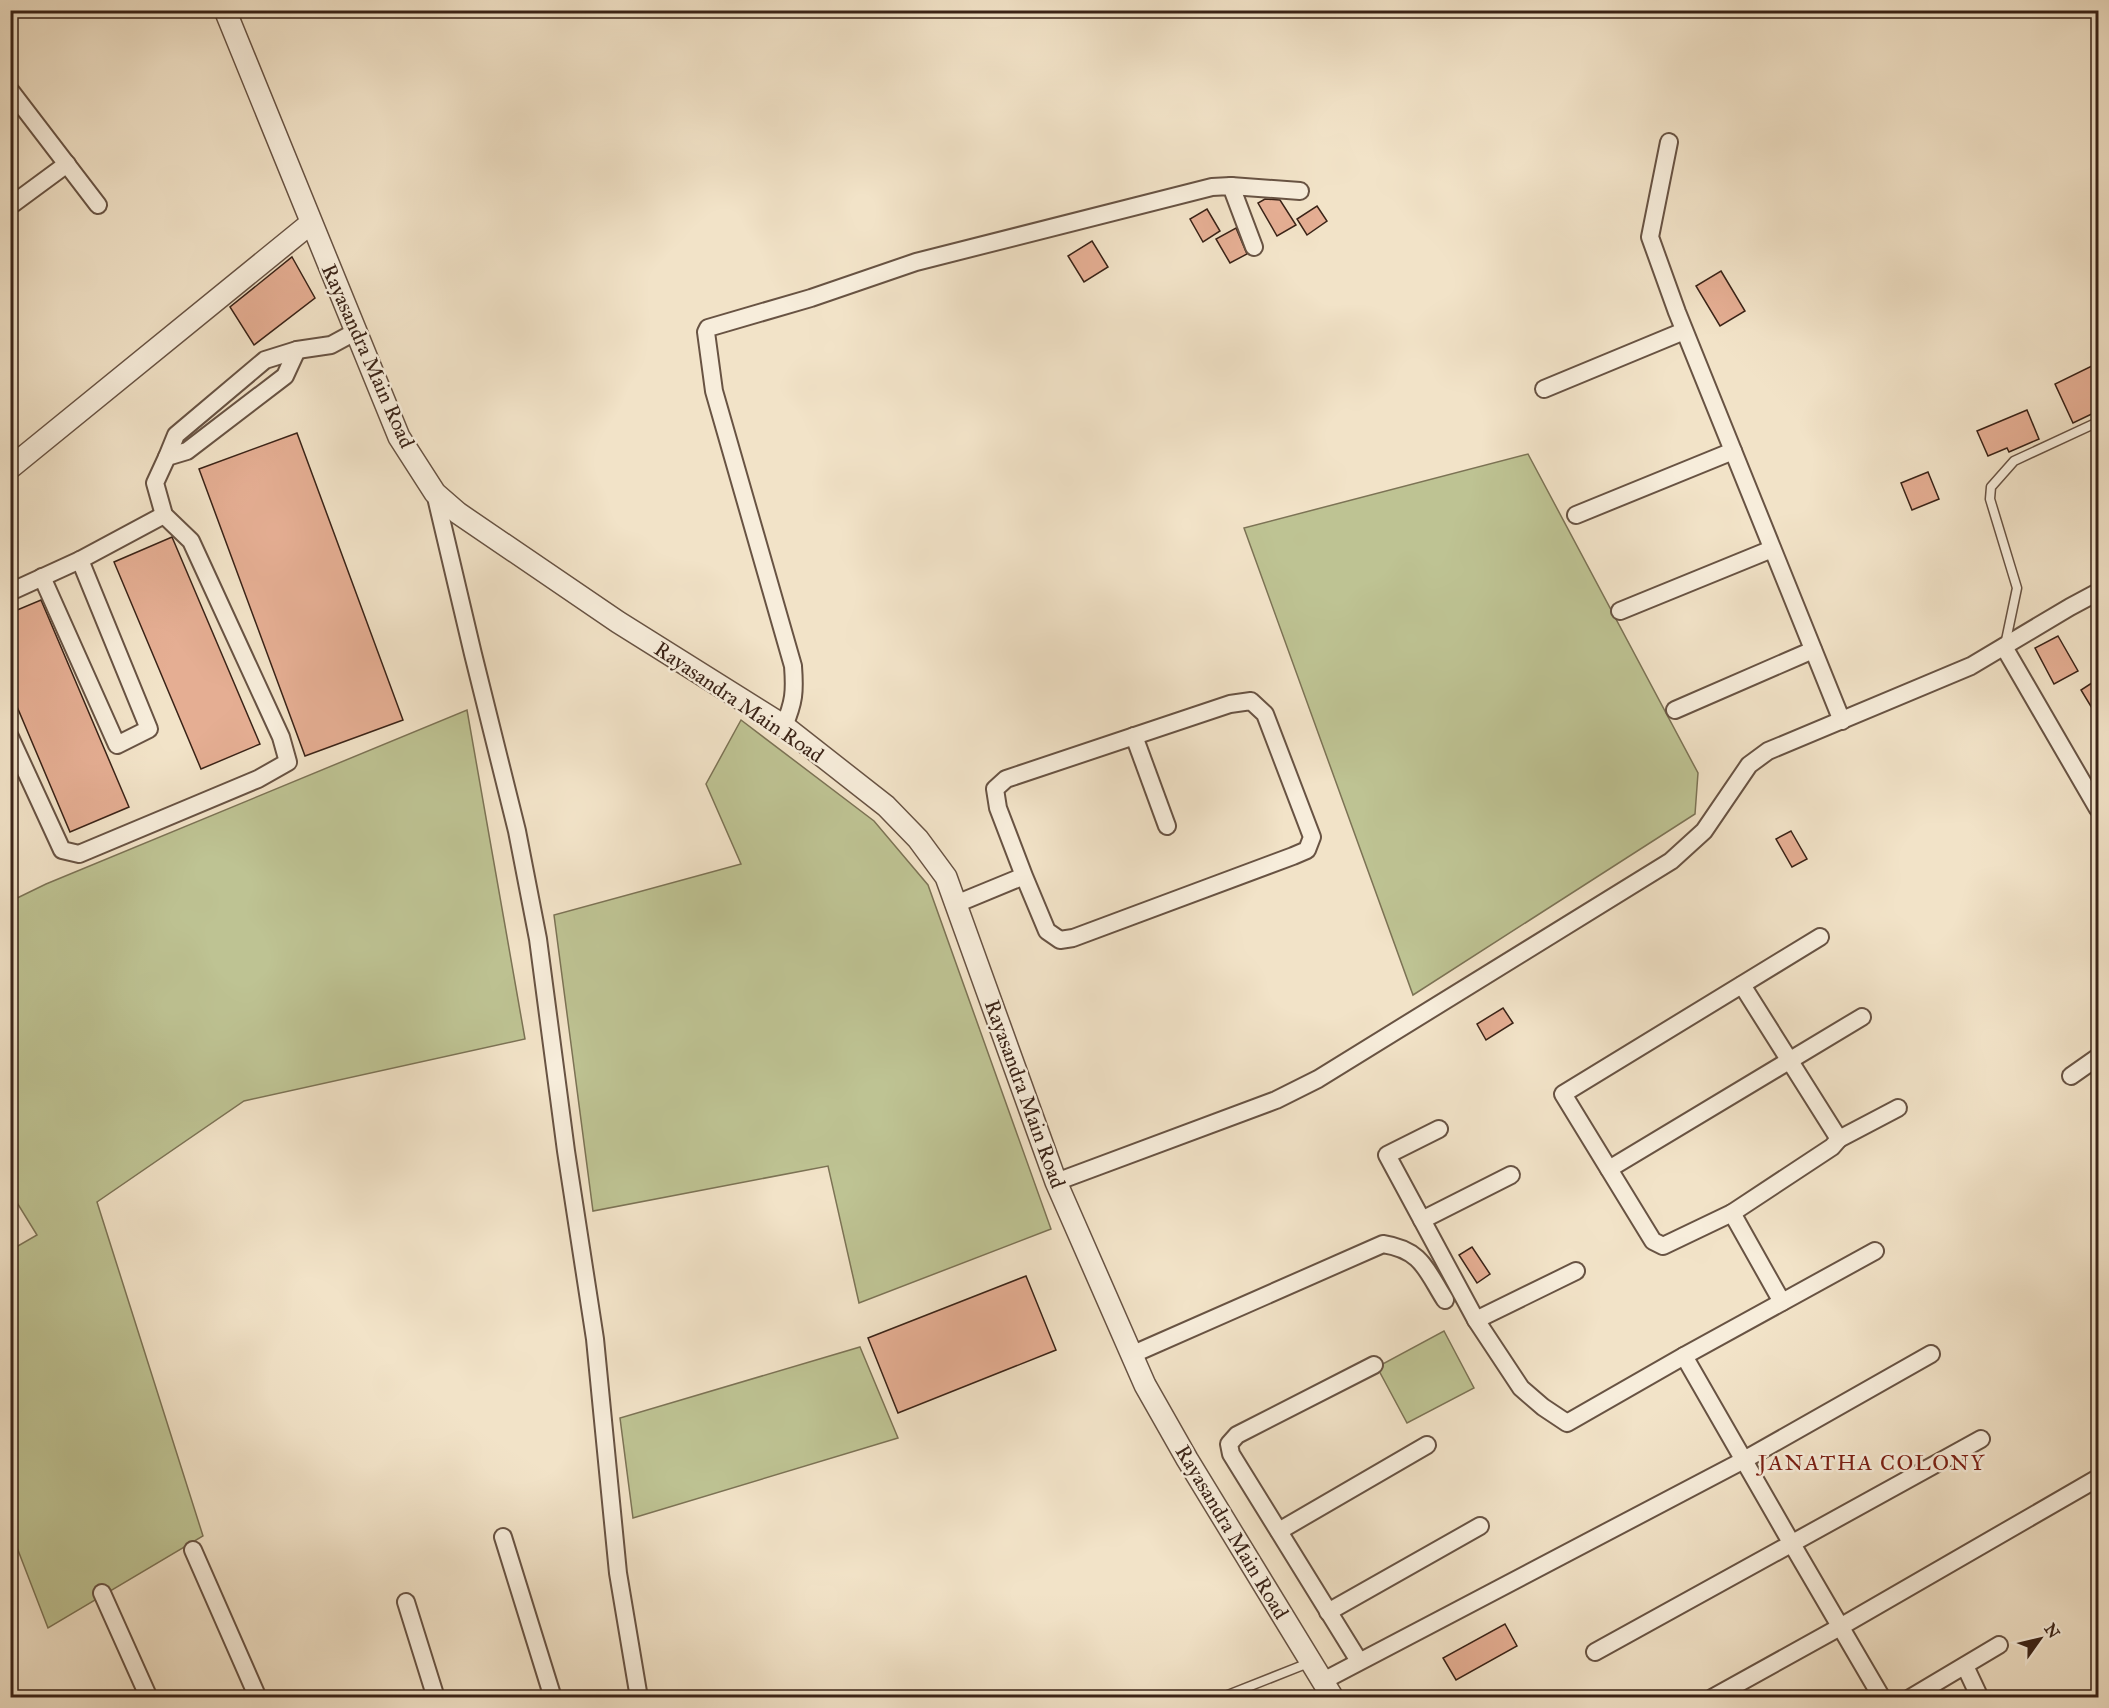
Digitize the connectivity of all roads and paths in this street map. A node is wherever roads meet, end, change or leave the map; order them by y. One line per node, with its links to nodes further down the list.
1 (225, 10): 9 (street, Rayasandra Main Road)
2 (10, 90): 4 (street)
3 (1669, 142): 11 (street)
4 (67, 164): 7 (street); 8 (street)
5 (1231, 186): 6 (street); 10 (street); 32 (street)
6 (1300, 191)
7 (98, 205)
8 (10, 206)
9 (311, 223): 12 (street, Rayasandra Main Road); 18 (street)
10 (1254, 247)
11 (1684, 331): 14 (street); 16 (street)
12 (356, 332): 13 (street); 19 (street, Rayasandra Main Road)
13 (297, 350): 17 (street); 17 (street)
14 (1544, 389)
15 (2098, 422): 28 (lane)
16 (1733, 451): 21 (street); 22 (street)
17 (167, 457): 20 (street)
18 (10, 468)
19 (435, 493): 32 (street, Rayasandra Main Road); 85 (street)
20 (164, 515): 23 (street); 34 (street)
21 (1576, 515)
22 (1772, 549): 27 (street); 29 (street)
23 (80, 560): 24 (street); 24 (street)
24 (42, 578): 25 (street)
25 (10, 592)
26 (2098, 592): 28 (street)
27 (1620, 611)
28 (2004, 647): 31 (street); 35 (street)
29 (1813, 650): 30 (street); 31 (street)
30 (1675, 710)
31 (1842, 721): 50 (street)
32 (784, 726): 38 (street, Rayasandra Main Road)
33 (1134, 736): 36 (street); 37 (street); 37 (street)
34 (10, 737)
35 (2098, 808)
36 (1167, 826)
37 (1024, 876): 38 (street)
38 (956, 904): 50 (street, Rayasandra Main Road)
39 (1820, 937): 40 (street)
40 (1742, 984): 43 (street); 48 (street)
41 (1862, 1017): 43 (street)
42 (2098, 1057): 44 (street)
43 (1790, 1060): 47 (street); 48 (street)
44 (2071, 1076)
45 (1898, 1108): 47 (street)
46 (1439, 1128): 52 (street)
47 (1839, 1139): 51 (street)
48 (1609, 1169): 51 (street)
49 (1512, 1175): 52 (street)
50 (1056, 1182): 58 (street, Rayasandra Main Road)
51 (1732, 1213): 56 (street)
52 (1422, 1220): 57 (street)
53 (1875, 1251): 56 (street)
54 (1576, 1271): 57 (street)
55 (1445, 1300): 58 (street)
56 (1782, 1302): 60 (street)
57 (1476, 1320): 60 (street)
58 (1131, 1354): 78 (street, Rayasandra Main Road)
59 (1931, 1354): 64 (street)
60 (1684, 1356): 64 (street)
61 (1374, 1365): 67 (street)
62 (1982, 1439): 69 (street)
63 (1427, 1445): 67 (street)
64 (1744, 1460): 69 (street); 77 (street)
65 (2098, 1478): 74 (street)
66 (1480, 1526): 73 (street)
67 (1279, 1532): 73 (street)
68 (503, 1537): 84 (street)
69 (1792, 1544): 74 (street); 76 (street)
70 (193, 1550): 82 (street)
71 (102, 1593): 81 (street)
72 (406, 1602): 83 (street)
73 (1328, 1611): 77 (street)
74 (1840, 1627): 87 (street); 88 (street)
75 (1999, 1645): 79 (street)
76 (1596, 1652)
77 (1359, 1661): 80 (street)
78 (1311, 1662): 80 (street, Rayasandra Main Road); 86 (lane)
79 (1965, 1666): 89 (street); 90 (street)
80 (1328, 1689)
81 (149, 1698)
82 (258, 1698)
83 (436, 1698)
84 (553, 1698)
85 (639, 1698)
86 (1220, 1698)
87 (1712, 1698)
88 (1882, 1698)
89 (1911, 1698)
90 (1980, 1698)

